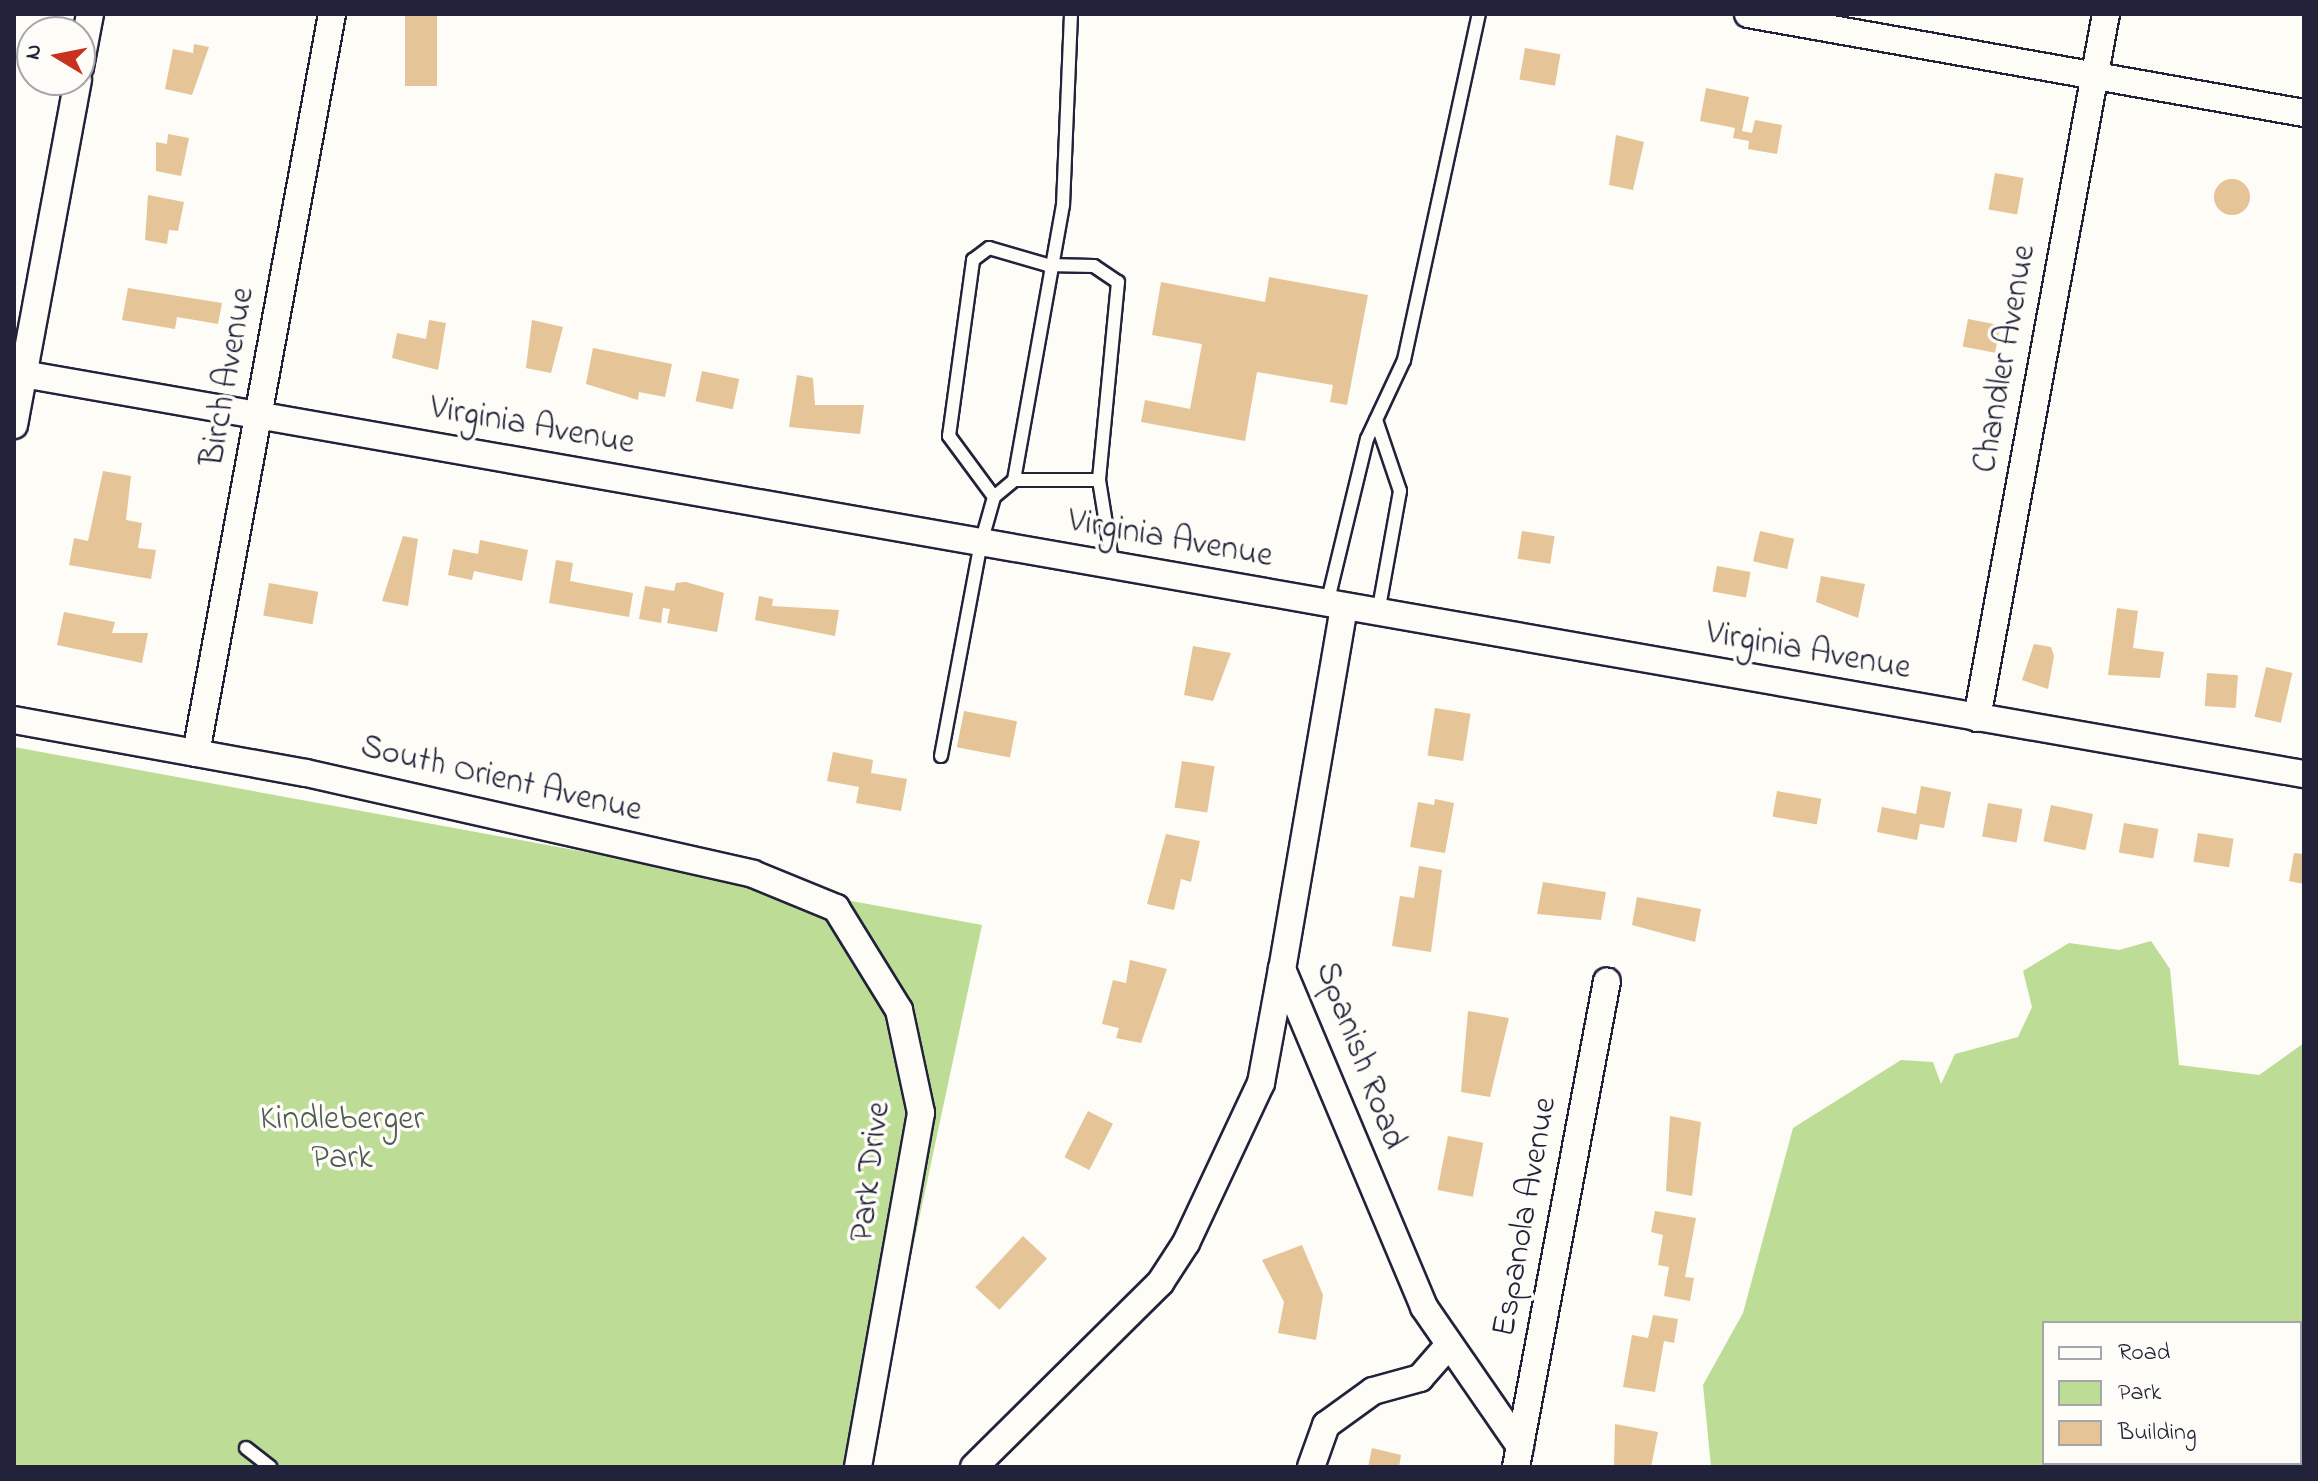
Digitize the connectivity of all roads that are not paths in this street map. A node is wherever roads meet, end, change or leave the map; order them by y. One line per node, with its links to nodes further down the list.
1 (332, 14): 11 (street, Birch Avenue)
2 (1071, 14): 9 (lane)
3 (1479, 14): 12 (lane)
4 (1748, 14): 6 (street)
5 (2106, 14): 6 (street, Chandler Avenue)
6 (2094, 76): 8 (street); 21 (street, Chandler Avenue)
7 (75, 96): 10 (street)
8 (2304, 113)
9 (1047, 265): 14 (lane); 15 (lane); 16 (lane)
10 (23, 374): 11 (street, Virginia Avenue); 13 (street)
11 (259, 415): 17 (street, Virginia Avenue); 23 (street, Birch Avenue)
12 (1376, 420): 19 (lane); 20 (lane)
13 (14, 425)
14 (1014, 480): 15 (lane); 16 (lane)
15 (1099, 480): 18 (lane)
16 (994, 497): 17 (lane)
17 (981, 543): 18 (street, Virginia Avenue); 24 (lane)
18 (1113, 567): 19 (street, Virginia Avenue)
19 (1336, 606): 20 (street, Virginia Avenue); 27 (street, Spanish Road)
20 (1378, 613): 21 (street, Virginia Avenue)
21 (1977, 718): 25 (street, Virginia Avenue)
22 (14, 720): 23 (street, South Orient Avenue)
23 (196, 753): 26 (street, South Orient Avenue)
24 (941, 756)
25 (2304, 774)
26 (789, 883): 33 (street, Park Drive)
27 (1282, 969): 29 (street, Spanish Road); 34 (street)
28 (1607, 981): 31 (street, Espanola Avenue)
29 (1448, 1346): 31 (street, Spanish Road); 35 (street)
30 (246, 1448): 32 (lane)
31 (1518, 1457)
32 (270, 1467)
33 (858, 1467)
34 (974, 1467)
35 (1311, 1467)

